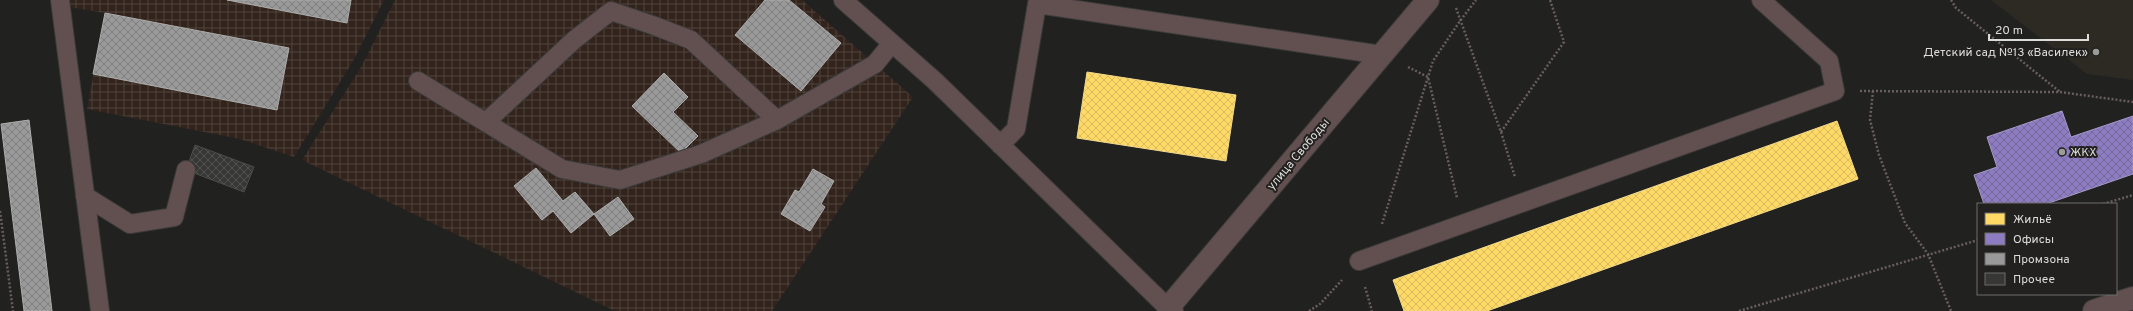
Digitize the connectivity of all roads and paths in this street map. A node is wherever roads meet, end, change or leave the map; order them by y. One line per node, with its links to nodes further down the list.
1 (60, 0): 26 (lane)
2 (843, 0): 12 (lane)
3 (1428, 0): 13 (street, улица Свободы)
4 (1476, 0): 11 (path)
5 (1550, 0): 22 (path)
6 (1761, 0): 16 (lane)
7 (1951, 0): 18 (path)
8 (1038, 2): 13 (lane); 23 (lane)
9 (616, 5): 20 (lane); 21 (lane)
10 (1456, 7): 11 (path)
11 (1460, 21): 14 (path); 22 (path)
12 (892, 43): 20 (lane); 23 (lane)
13 (1382, 55): 14 (path); 35 (street, улица Свободы)
14 (1428, 77): 30 (path); 33 (path)
15 (418, 81): 21 (lane)
16 (1835, 91): 17 (path); 27 (lane)
17 (1873, 91): 18 (path); 32 (path)
18 (2060, 92): 19 (path)
19 (2133, 102)
20 (777, 120): 21 (lane)
21 (486, 122)
22 (1501, 132): 27 (path)
23 (1000, 146): 35 (lane)
24 (186, 170): 26 (lane)
25 (2133, 195): 28 (path)
26 (85, 196): 37 (lane)
27 (1523, 203): 30 (lane)
28 (2106, 203)
29 (0, 211): 36 (path)
30 (1463, 224): 33 (lane)
31 (1977, 240): 32 (path)
32 (1928, 254): 39 (path); 40 (path)
33 (1359, 261): 38 (path)
34 (2133, 298): 41 (street)
35 (1170, 309)
36 (13, 311)
37 (100, 311)
38 (1309, 311)
39 (1739, 311)
40 (1951, 311)
41 (2094, 311)

